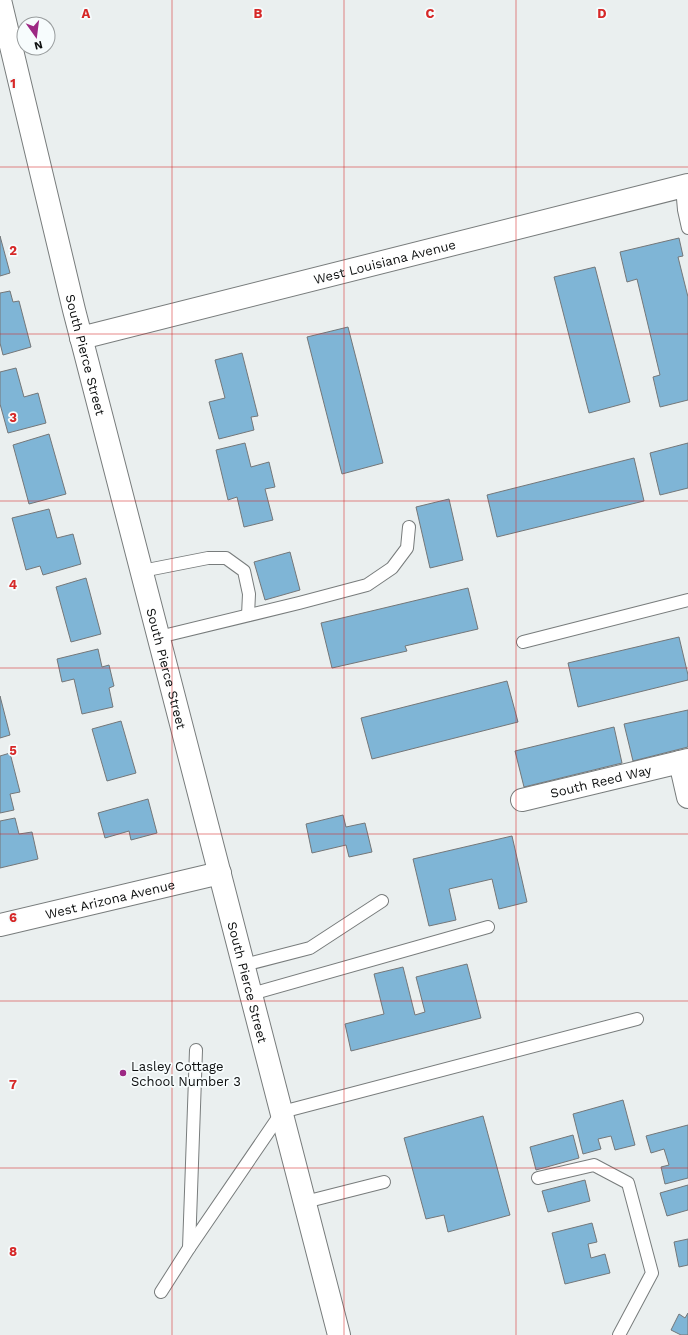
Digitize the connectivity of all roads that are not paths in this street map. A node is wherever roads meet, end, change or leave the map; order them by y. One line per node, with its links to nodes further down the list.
1 (0, 0): 4 (street, South Pierce Street)
2 (685, 186): 3 (lane); 4 (street, West Louisiana Avenue)
3 (688, 228)
4 (81, 338): 6 (street, South Pierce Street)
5 (409, 527): 8 (lane)
6 (142, 571): 8 (lane); 9 (street, South Pierce Street)
7 (688, 600): 10 (lane)
8 (248, 615): 9 (lane)
9 (159, 637): 14 (street, South Pierce Street)
10 (523, 642)
11 (684, 761): 12 (street, South Reed Way); 13 (street, South Reed Way)
12 (688, 797)
13 (522, 800)
14 (220, 873): 16 (street, West Arizona Avenue); 18 (street, South Pierce Street)
15 (382, 901): 18 (lane)
16 (0, 925)
17 (488, 927): 19 (lane)
18 (244, 965): 19 (street, South Pierce Street)
19 (252, 994): 22 (street, South Pierce Street)
20 (637, 1019): 22 (lane)
21 (196, 1050): 26 (lane)
22 (282, 1112): 25 (street, South Pierce Street); 26 (lane)
23 (538, 1178): 29 (lane)
24 (384, 1182): 25 (lane)
25 (305, 1202): 28 (street, South Pierce Street)
26 (189, 1248): 27 (lane)
27 (161, 1292)
28 (339, 1335)
29 (619, 1335)

